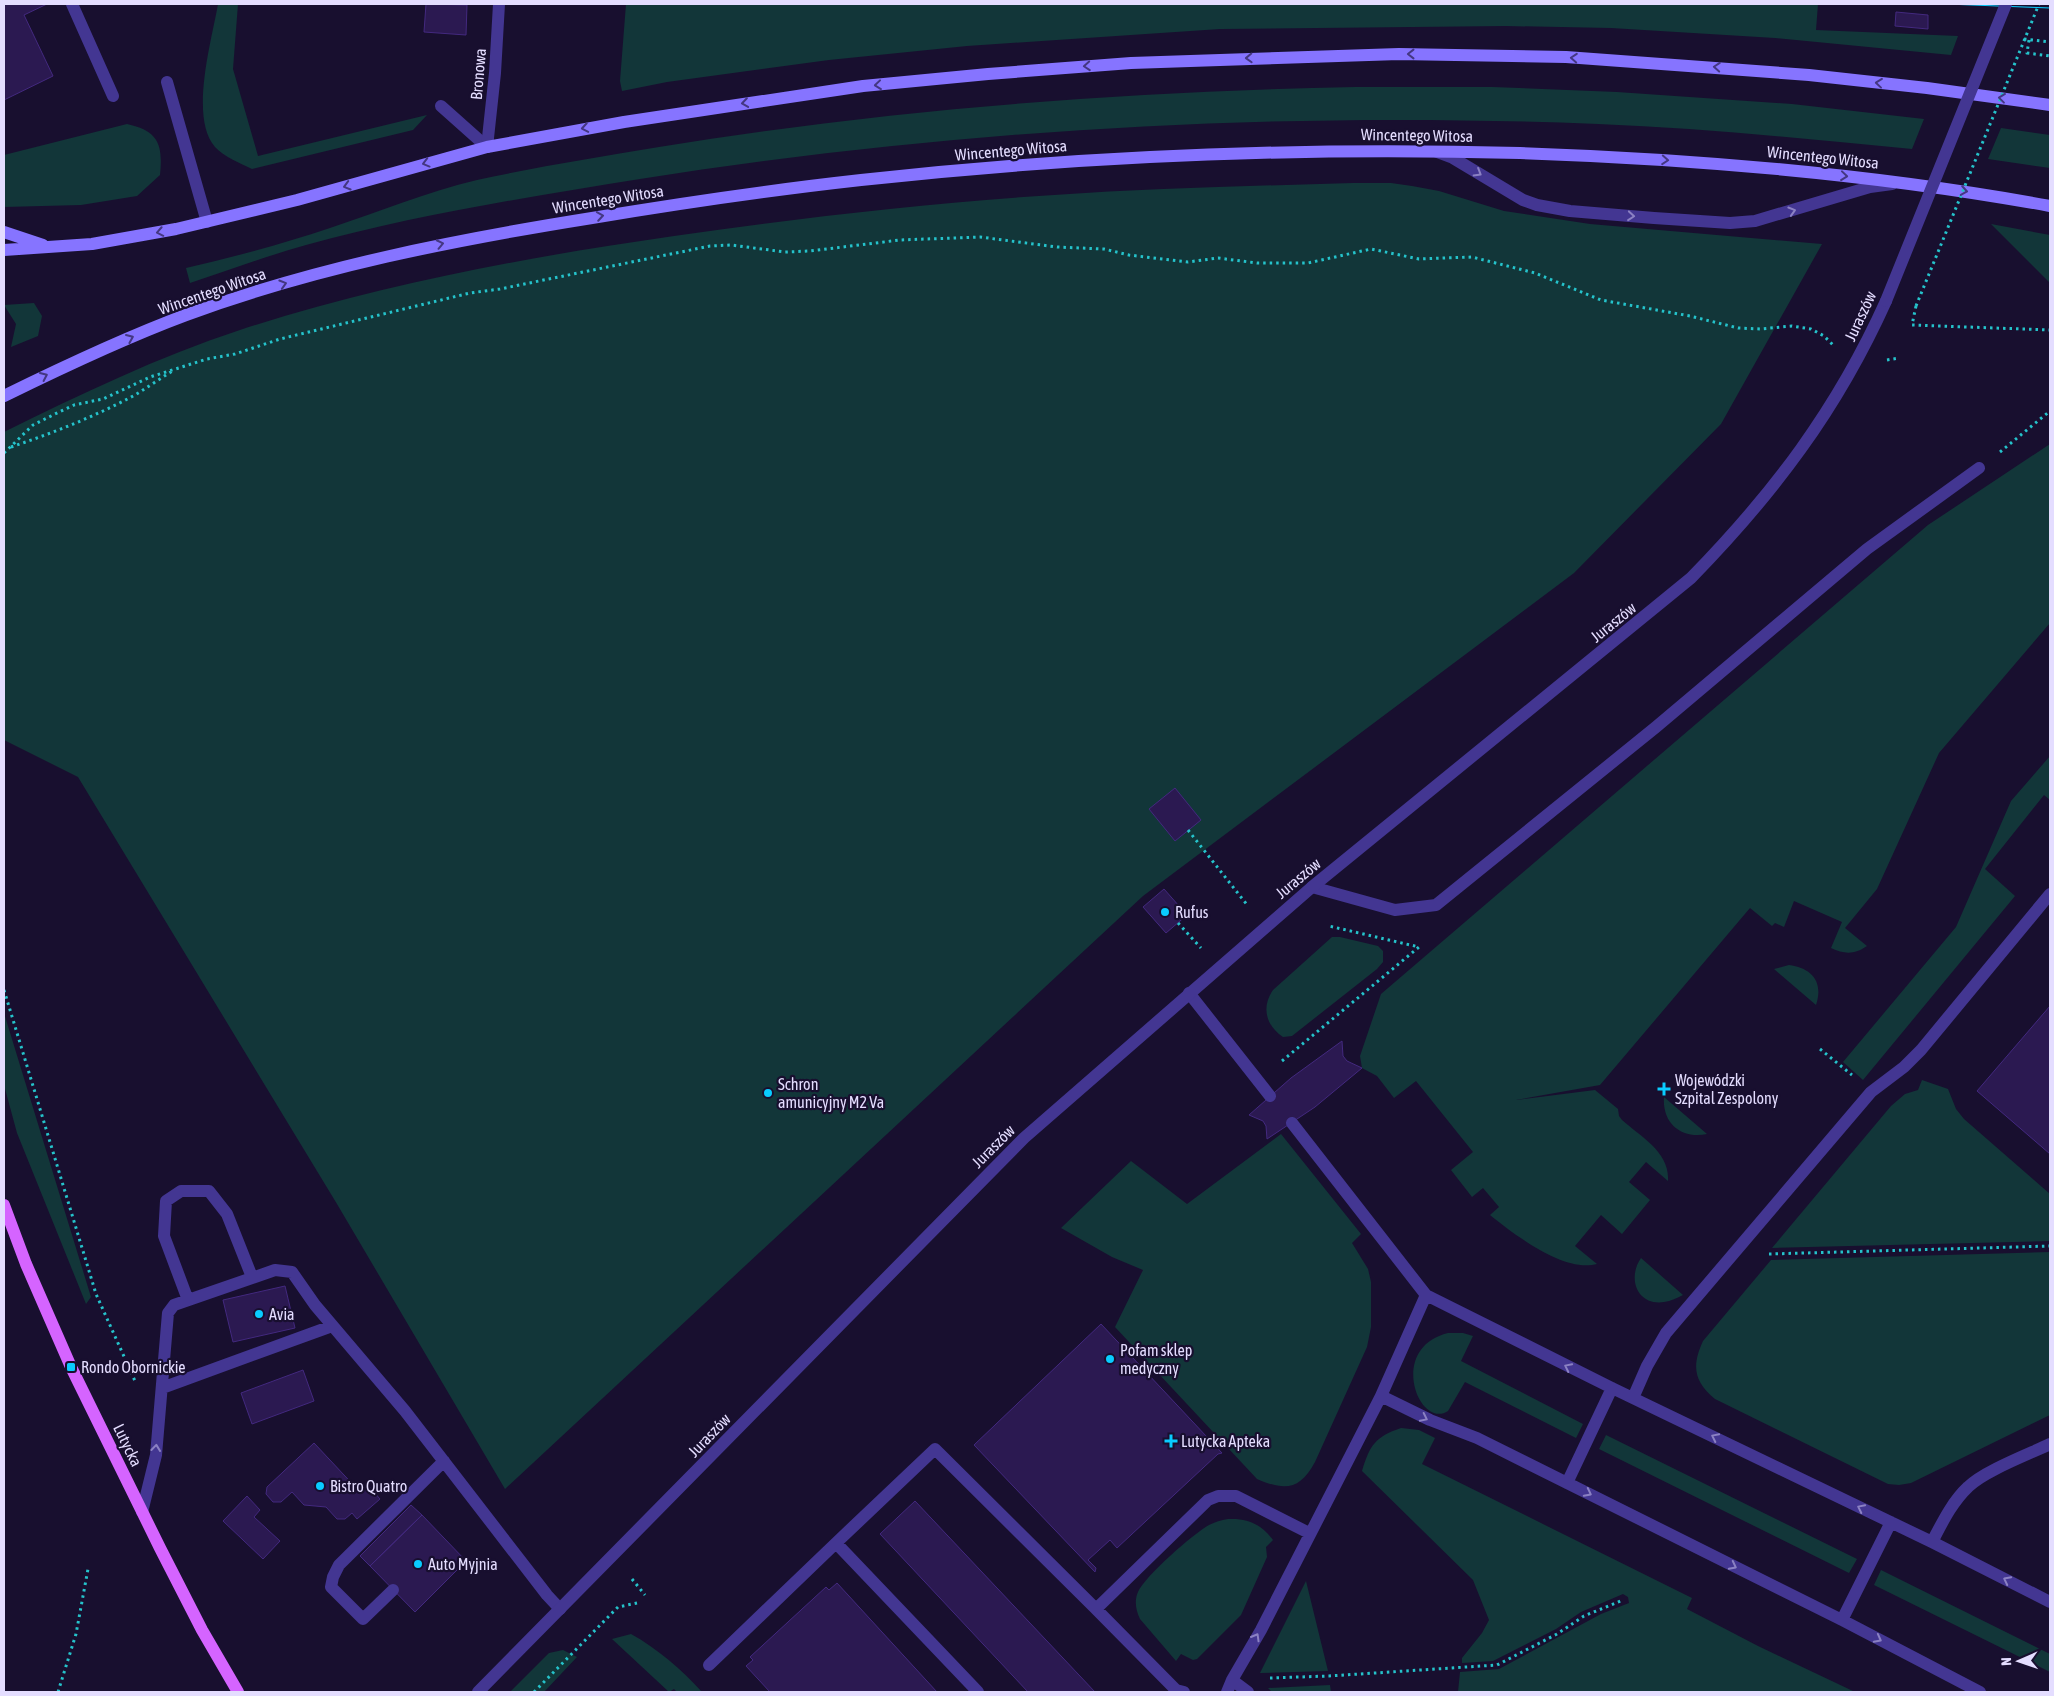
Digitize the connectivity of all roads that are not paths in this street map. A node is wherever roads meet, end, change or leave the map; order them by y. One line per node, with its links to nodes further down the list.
1 (72, 4): 5 (street)
2 (499, 4): 8 (street, Bronowa)
3 (2006, 4): 18 (street, Juraszów, bridge)
4 (167, 82): 12 (street)
5 (113, 96)
6 (2050, 105): 8 (main road, one-way to 8)
7 (441, 106): 8 (street)
8 (487, 147): 12 (main road, one-way to 12)
9 (1434, 151): 10 (main road, Wincentego Witosa, one-way to 10); 10 (street, one-way to 10); 16 (main road, Wincentego Witosa, one-way to 9)
10 (1900, 182): 11 (main road, Wincentego Witosa, one-way to 11)
11 (2050, 206)
12 (207, 222): 14 (main road, one-way to 14)
13 (4, 232): 14 (main road)
14 (50, 248): 15 (main road)
15 (4, 250)
16 (4, 396)
17 (1979, 468): 18 (street)
18 (1312, 887): 20 (street, Juraszów)
19 (2050, 894): 31 (street)
20 (1190, 992): 21 (street); 42 (street, Juraszów)
21 (1270, 1096)
22 (1292, 1123): 25 (street)
23 (4, 1205): 35 (main road, Lutycka)
24 (252, 1278): 26 (street); 26 (street); 27 (street)
25 (1426, 1295): 29 (street, one-way to 25); 30 (street)
26 (188, 1300): 28 (street)
27 (332, 1326): 28 (street); 33 (street)
28 (162, 1388): 35 (street, one-way to 28)
29 (1612, 1388): 31 (street); 34 (street)
30 (1381, 1396): 34 (street, one-way to 34); 37 (street)
31 (1633, 1398): 36 (street, one-way to 31)
32 (2050, 1444): 38 (street)
33 (444, 1461): 40 (street); 42 (street)
34 (1567, 1483): 44 (street, one-way to 44)
35 (142, 1512): 47 (main road, Lutycka)
36 (1891, 1522): 38 (street); 44 (street)
37 (1309, 1533): 43 (street); 46 (street, one-way to 37)
38 (1932, 1542): 41 (street, one-way to 38)
39 (836, 1543): 43 (street); 45 (street); 49 (street)
40 (393, 1590)
41 (2050, 1602)
42 (560, 1609): 48 (street, Juraszów)
43 (1096, 1609): 50 (street)
44 (1842, 1620): 53 (street, one-way to 53)
45 (709, 1665)
46 (1232, 1680): 51 (street); 52 (street)
47 (238, 1692)
48 (478, 1692)
49 (978, 1692)
50 (1178, 1692)
51 (1227, 1692)
52 (1248, 1692)
53 (1980, 1692)

